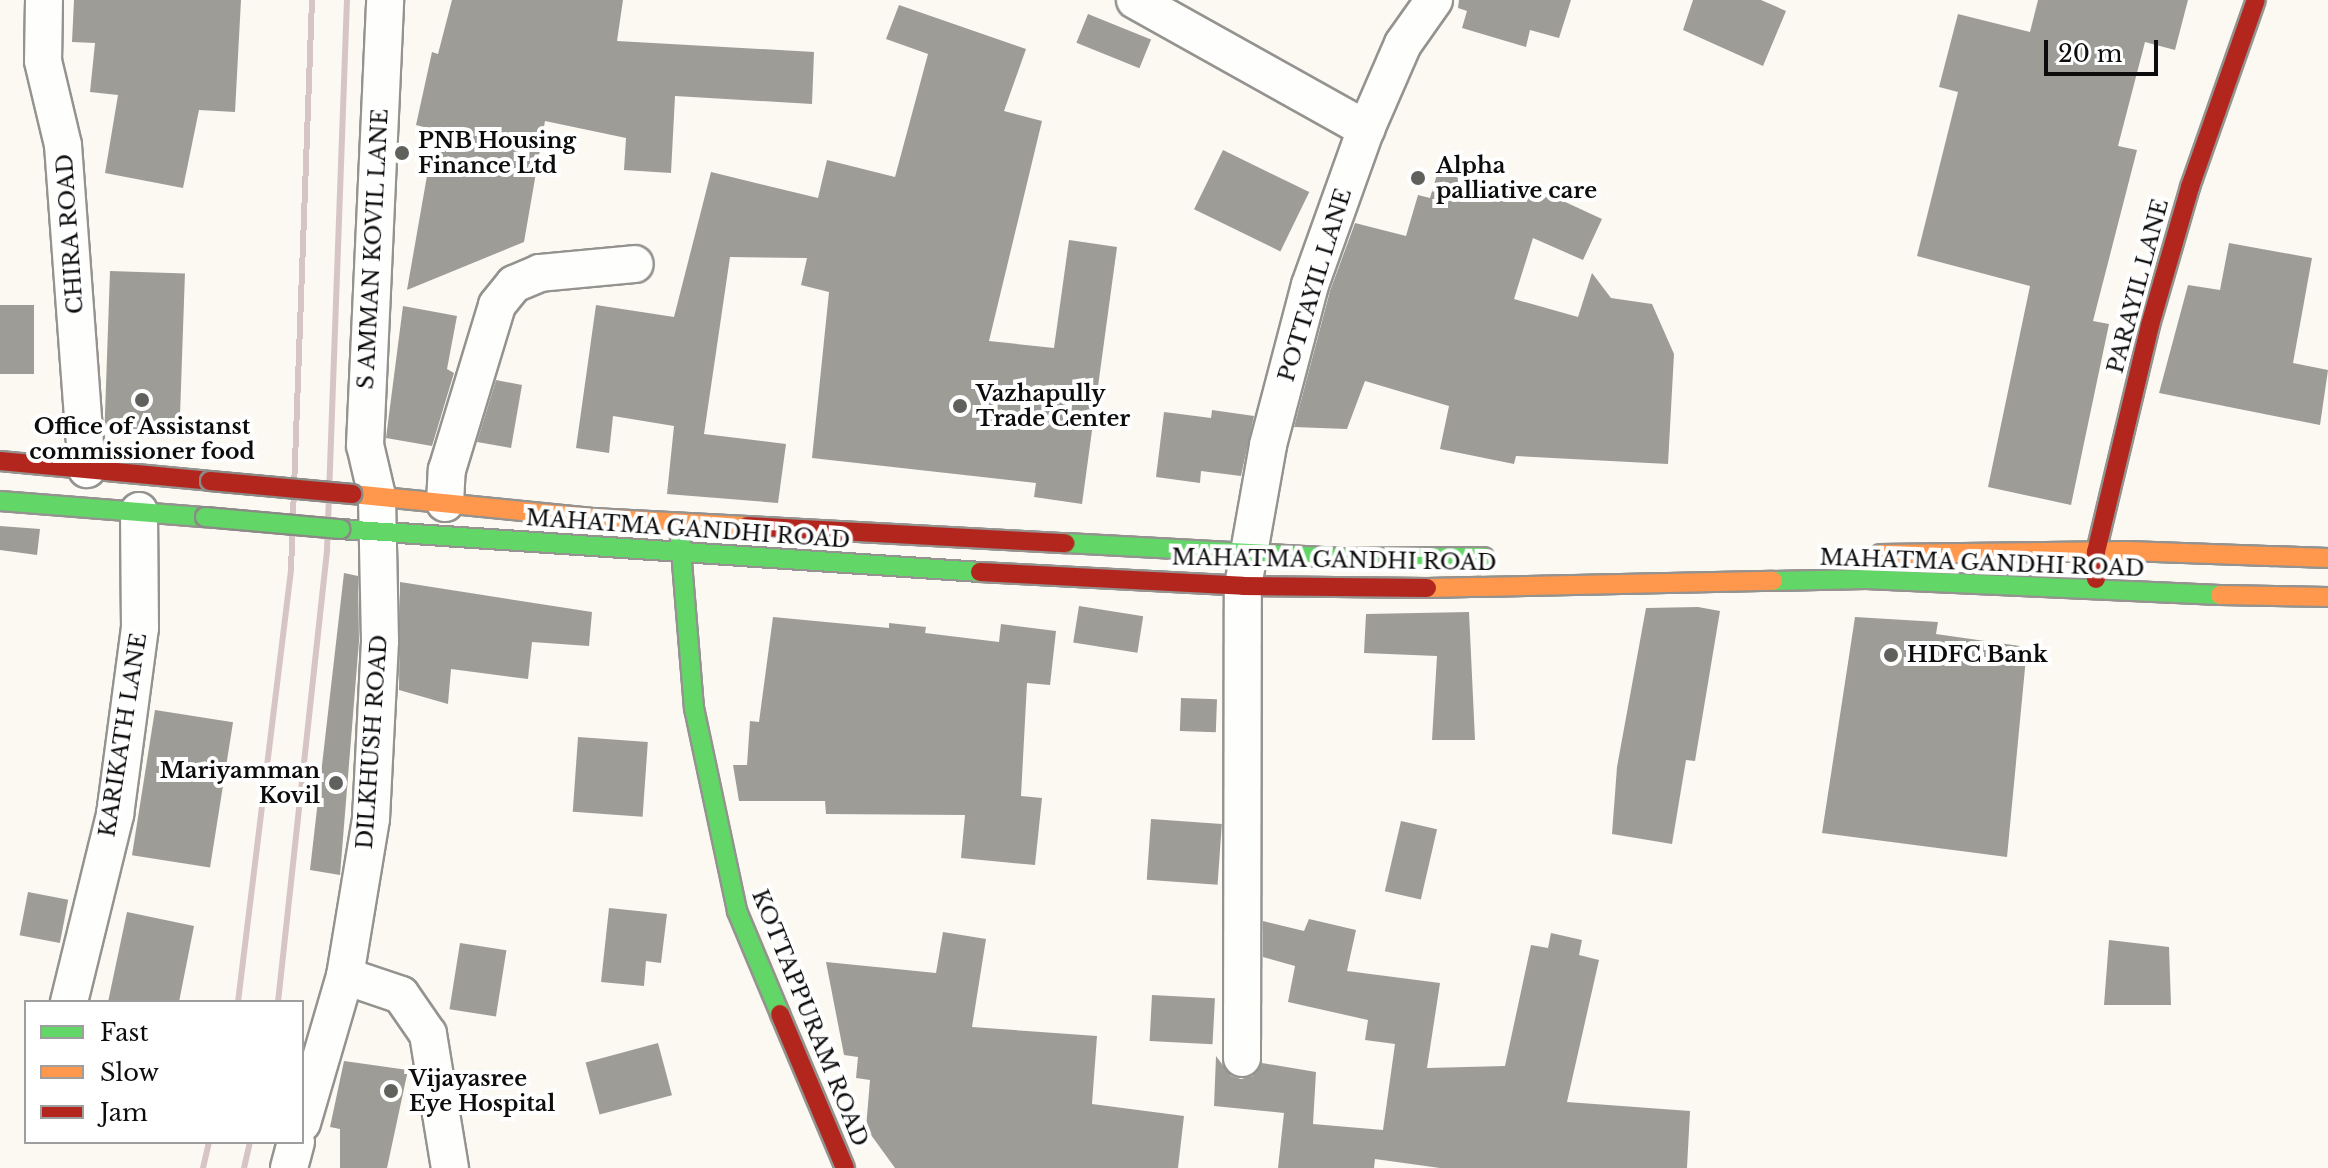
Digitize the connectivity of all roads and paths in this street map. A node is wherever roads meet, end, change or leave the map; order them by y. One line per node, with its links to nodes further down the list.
1 (44, 0): 9 (street, CHIRA ROAD)
2 (385, 0): 12 (street, S AMMAN KOVIL LANE)
3 (1135, 0): 6 (street)
4 (1434, 0): 6 (street, POTTAYIL LANE)
5 (2256, 0): 15 (main road, PARAYIL LANE)
6 (1366, 129): 20 (street, POTTAYIL LANE)
7 (635, 264): 11 (street)
8 (0, 461): 9 (main road)
9 (87, 469): 12 (main road, bridge)
10 (0, 501): 13 (main road)
11 (445, 503): 12 (main road, MAHATMA GANDHI ROAD); 14 (main road, MAHATMA GANDHI ROAD)
12 (369, 507): 13 (main road, MAHATMA GANDHI ROAD, bridge); 17 (main road, MAHATMA GANDHI ROAD); 23 (street, DILKHUSH ROAD)
13 (139, 511): 24 (street, KARIKATH LANE)
14 (679, 522): 17 (main road, KOTTAPPURAM ROAD); 20 (main road, MAHATMA GANDHI ROAD)
15 (2096, 552): 16 (main road, MAHATMA GANDHI ROAD); 19 (main road, MAHATMA GANDHI ROAD); 21 (main road, PARAYIL LANE)
16 (1861, 554)
17 (680, 555): 20 (main road, MAHATMA GANDHI ROAD); 30 (main road, KOTTAPPURAM ROAD)
18 (1499, 557): 20 (main road, MAHATMA GANDHI ROAD)
19 (2328, 558)
20 (1246, 570): 21 (main road, MAHATMA GANDHI ROAD); 25 (street, POTTAYIL LANE)
21 (2095, 593): 22 (main road, MAHATMA GANDHI ROAD)
22 (2328, 597)
23 (345, 976): 26 (street, DILKHUSH ROAD); 29 (street)
24 (69, 1000)
25 (1242, 1058)
26 (304, 1116)
27 (295, 1144): 28 (street)
28 (289, 1168)
29 (450, 1168)
30 (845, 1168)

